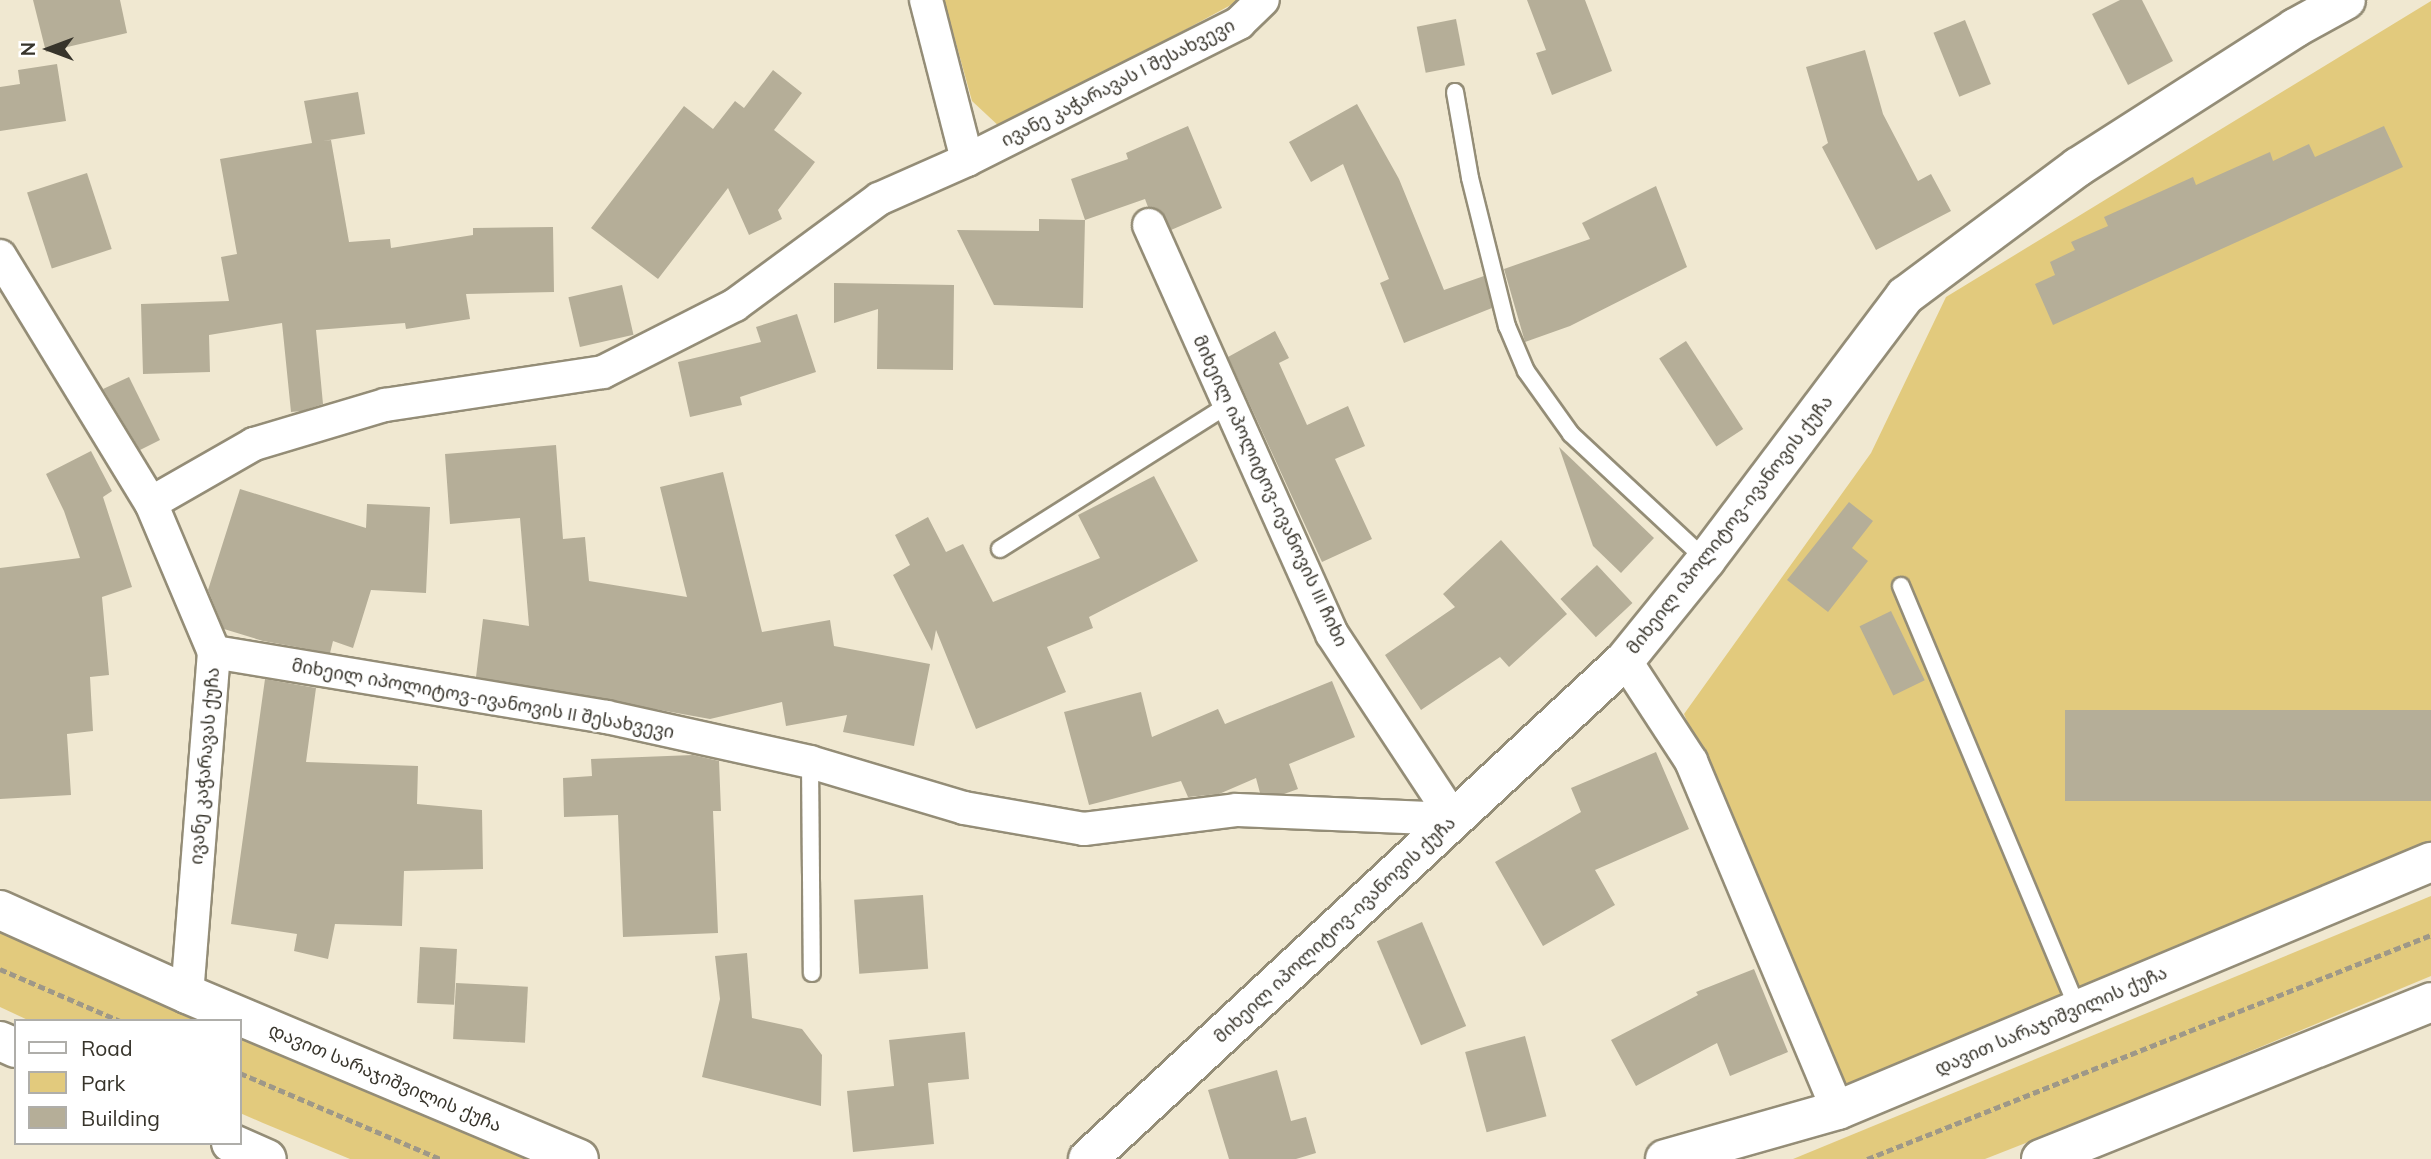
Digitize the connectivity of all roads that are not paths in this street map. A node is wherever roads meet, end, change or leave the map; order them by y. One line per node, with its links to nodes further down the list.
1 (926, 0): 5 (street)
2 (1264, 0): 5 (street, ივანე კაჭარავას I შესახვევი)
3 (2346, 0): 11 (main road, მიხეილ იპოლიტოვ-ივანოვის ქუჩა)
4 (1455, 92): 11 (lane)
5 (968, 160): 9 (street, ივანე კაჭარავას I შესახვევი)
6 (1149, 225): 8 (street, მიხეილ იპოლიტოვ-ივანოვის III ჩიხი)
7 (0, 256): 9 (street, ივანე კაჭარავას ქუჩა)
8 (1229, 404): 10 (lane); 16 (street, მიხეილ იპოლიტოვ-ივანოვის III ჩიხი)
9 (151, 503): 13 (street, ივანე კაჭარავას ქუჩა)
10 (1000, 549)
11 (1706, 560): 14 (main road, მიხეილ იპოლიტოვ-ივანოვის ქუჩა)
12 (1901, 586): 22 (lane)
13 (214, 652): 15 (street, მიხეილ იპოლიტოვ-ივანოვის II შესახვევი); 20 (street, ივანე კაჭარავას ქუჩა)
14 (1625, 660): 16 (main road, მიხეილ იპოლიტოვ-ივანოვის ქუჩა); 23 (street)
15 (810, 762): 16 (street, მიხეილ იპოლიტოვ-ივანოვის II შესახვევი); 19 (lane)
16 (1454, 819): 28 (main road, მიხეილ იპოლიტოვ-ივანოვის ქუჩა)
17 (2431, 862): 22 (main road, დავით სარაჯიშვილის ქუჩა)
18 (0, 910): 20 (main road, დავით სარაჯიშვილის ქუჩა)
19 (812, 972)
20 (187, 994): 27 (main road, დავით სარაჯიშვილის ქუჩა)
21 (2431, 1002): 25 (main road)
22 (2078, 1009): 23 (main road, დავით სარაჯიშვილის ქუჩა)
23 (1838, 1110): 29 (main road, დავით სარაჯიშვილის ქუჩა)
24 (236, 1145): 26 (main road)
25 (2045, 1158)
26 (267, 1159)
27 (579, 1159)
28 (1088, 1159)
29 (1665, 1159)

